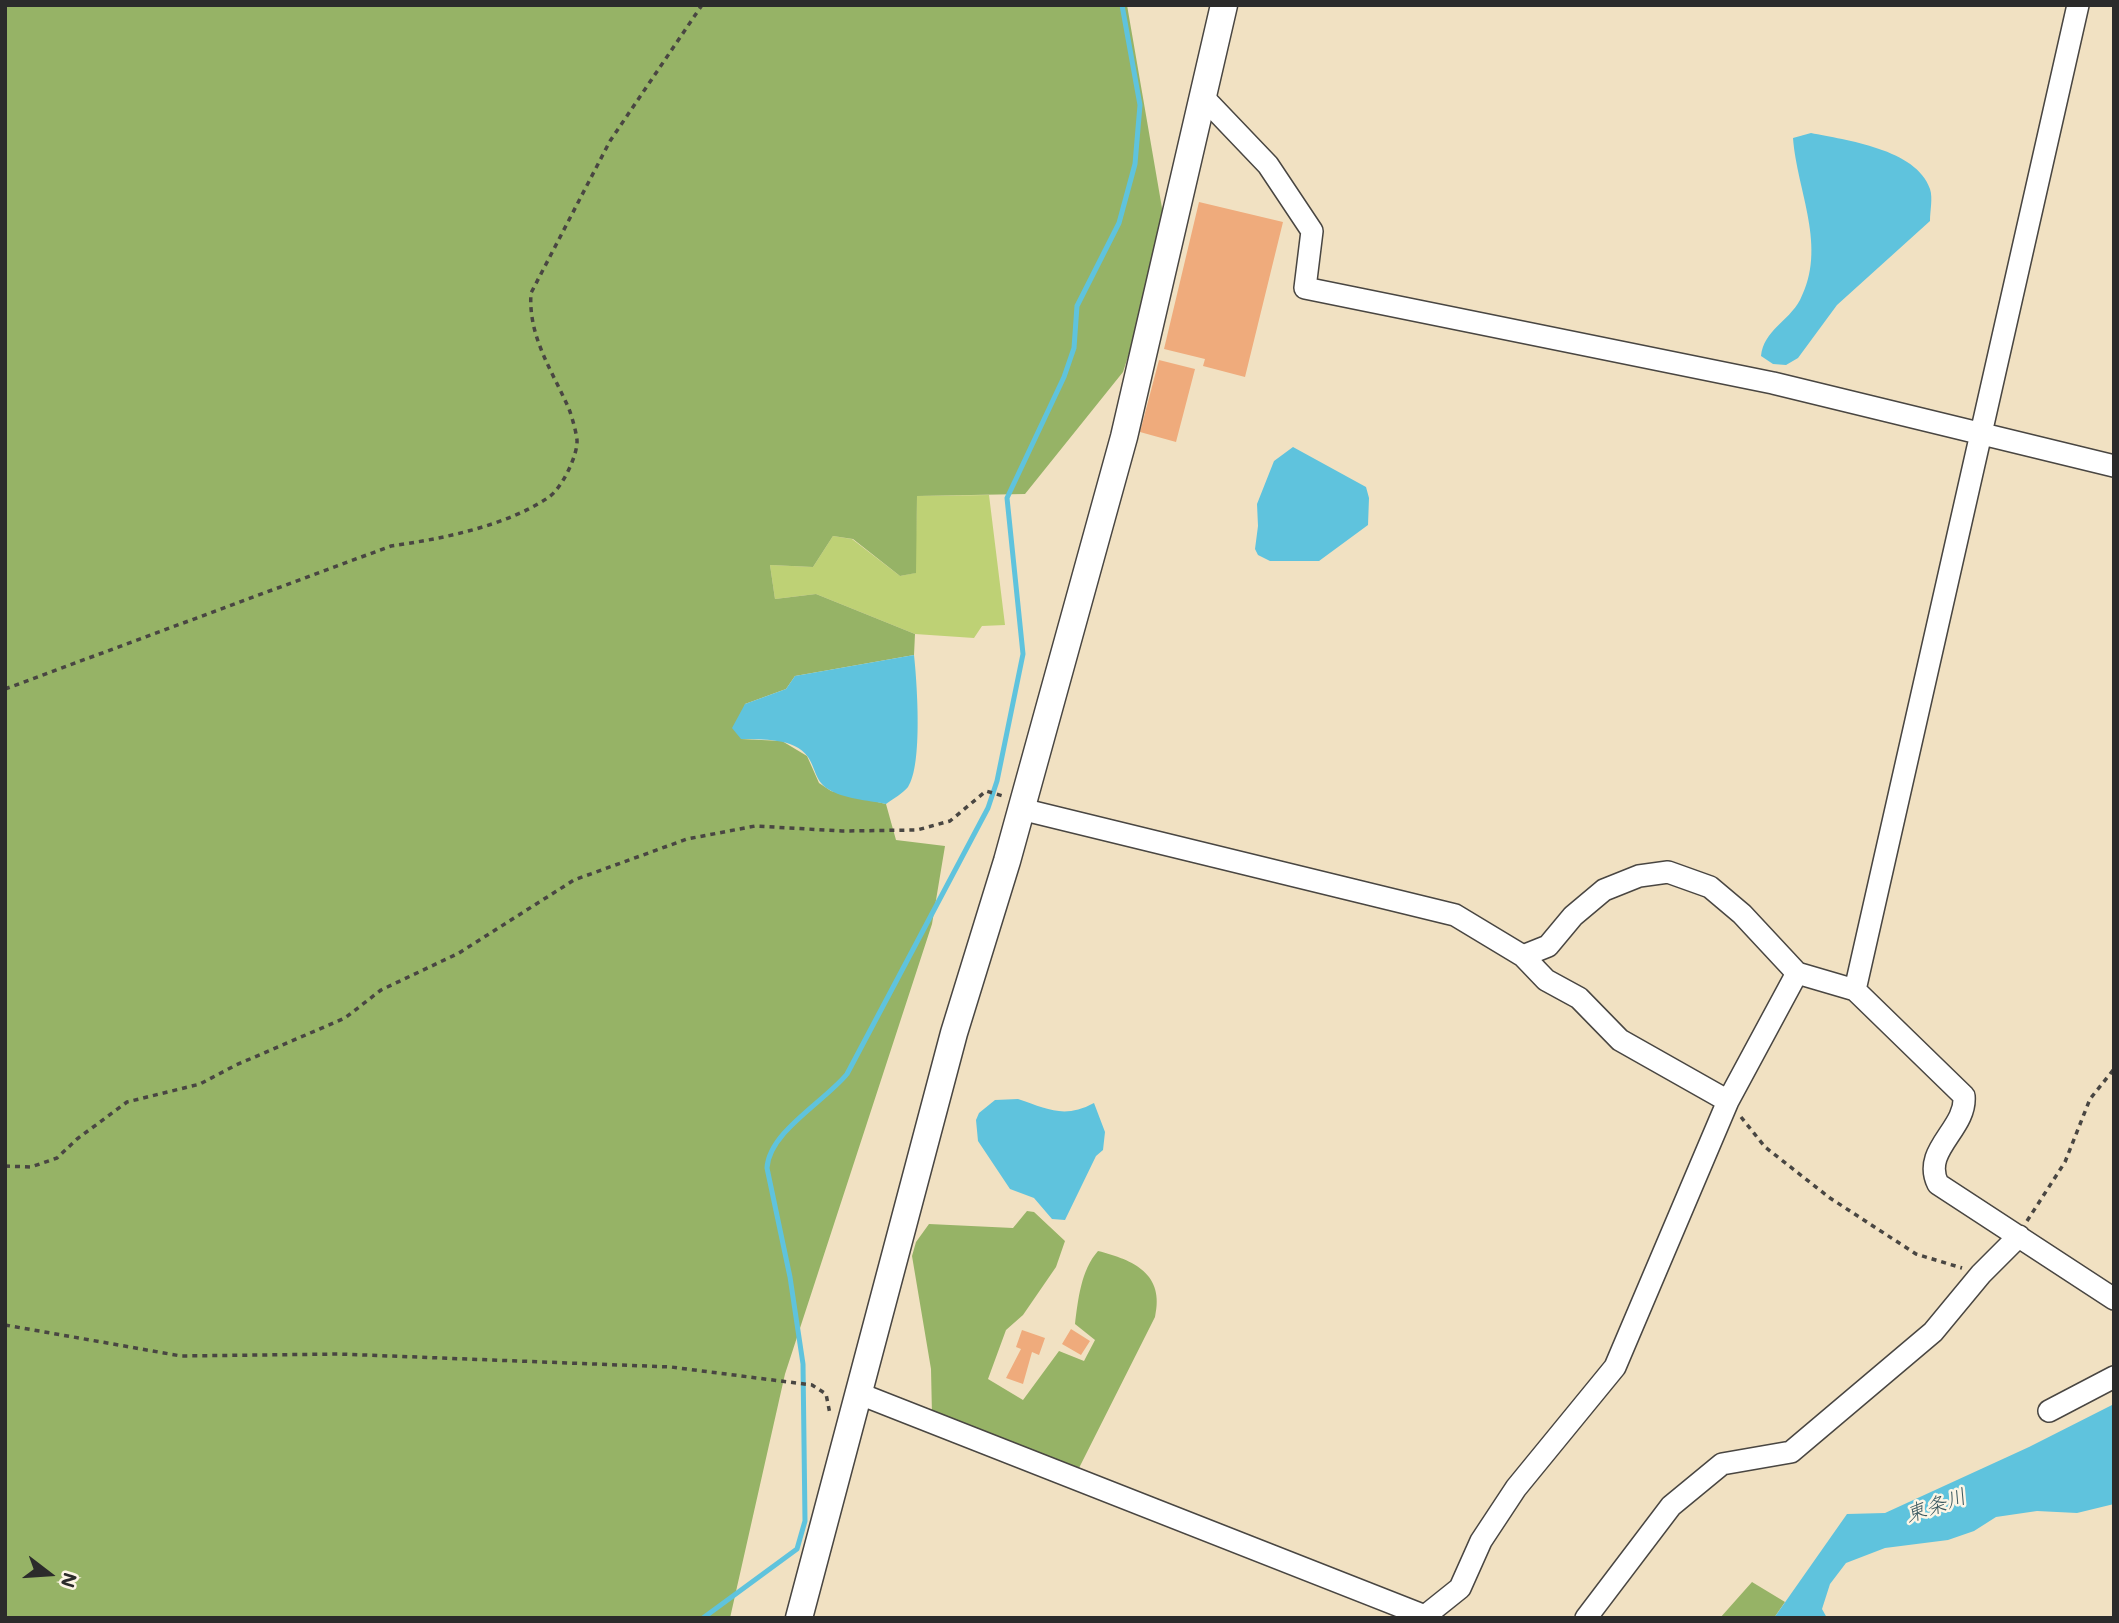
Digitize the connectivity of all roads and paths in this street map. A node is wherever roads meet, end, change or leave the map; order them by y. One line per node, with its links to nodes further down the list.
1 (702, 5): 7 (path)
2 (1224, 5): 4 (street)
3 (2078, 5): 5 (street)
4 (1204, 98): 5 (street); 8 (street)
5 (1982, 435): 6 (street); 11 (street)
6 (2114, 466)
7 (5, 689)
8 (1012, 802): 9 (street); 14 (path); 21 (street)
9 (1523, 956): 10 (street); 13 (street)
10 (1797, 973): 11 (street); 13 (street)
11 (1854, 990): 15 (street)
12 (2114, 1069): 15 (path)
13 (1728, 1101): 16 (path); 23 (street)
14 (5, 1166)
15 (2019, 1236): 16 (street); 17 (street)
16 (1981, 1274): 25 (street)
17 (2114, 1298)
18 (5, 1325): 20 (path)
19 (2114, 1377): 22 (street)
20 (812, 1385)
21 (860, 1394): 23 (street); 24 (street)
22 (2049, 1411)
23 (1427, 1617)
24 (799, 1618)
25 (1586, 1618)

